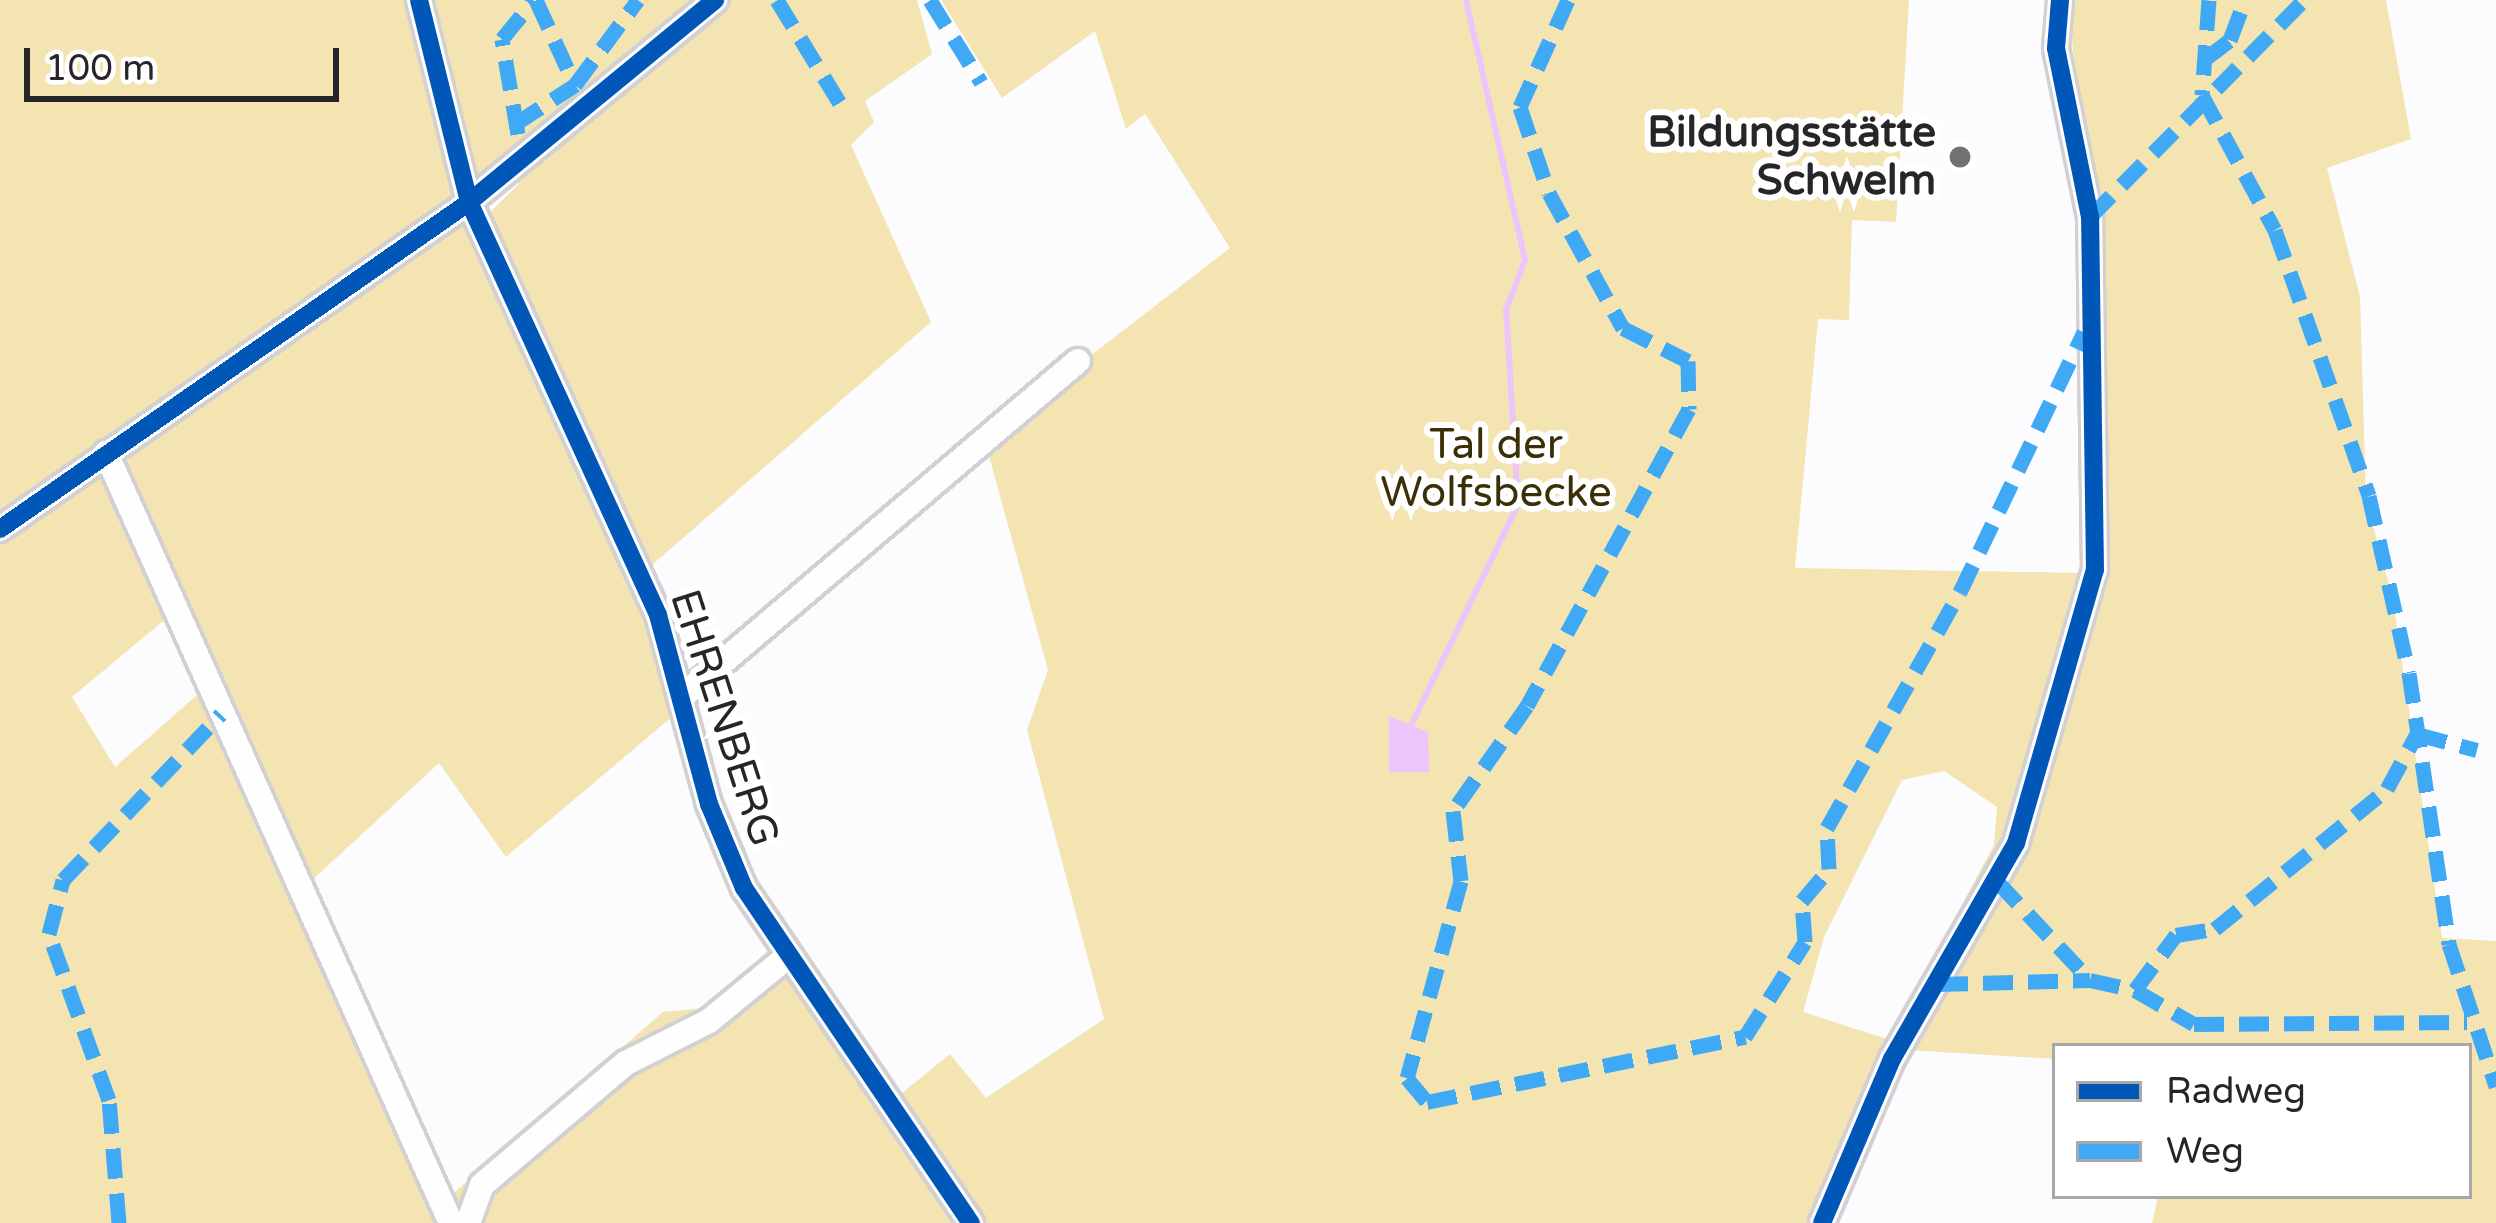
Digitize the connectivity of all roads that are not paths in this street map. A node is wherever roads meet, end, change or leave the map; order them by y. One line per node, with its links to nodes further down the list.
1 (419, 0): 4 (street, EHRENBERG)
2 (715, 0): 4 (street)
3 (2060, 0): 13 (street)
4 (469, 202): 6 (street); 8 (street, EHRENBERG)
5 (1078, 361): 8 (street, EHRENBERG)
6 (106, 453): 7 (street); 10 (street)
7 (0, 529)
8 (686, 694): 9 (street, EHRENBERG)
9 (787, 957): 11 (street); 12 (street, EHRENBERG)
10 (451, 1223)
11 (468, 1223)
12 (971, 1223)
13 (1822, 1223)

